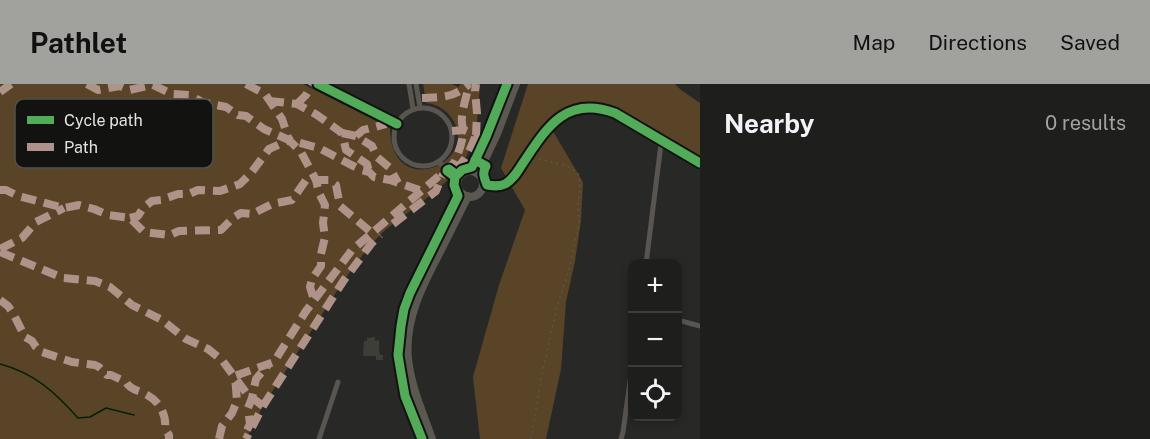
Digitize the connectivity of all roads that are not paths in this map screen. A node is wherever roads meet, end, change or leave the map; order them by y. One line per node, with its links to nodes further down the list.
1 (318, 84): 8 (street)
2 (409, 84): 7 (street)
3 (416, 84): 6 (street)
4 (509, 84): 12 (street)
5 (516, 84): 12 (street)
6 (420, 107): 7 (street); 10 (street)
7 (413, 109): 8 (street)
8 (397, 124): 10 (street)
9 (661, 144): 11 (street); 14 (street); 16 (street)
10 (438, 162): 13 (street)
11 (700, 167)
12 (476, 173): 13 (street); 14 (street)
13 (459, 177): 15 (street)
14 (482, 188): 15 (street)
15 (465, 195): 22 (street); 23 (street)
16 (647, 259)
17 (682, 321): 18 (street)
18 (700, 326)
19 (338, 382): 21 (street)
20 (628, 400): 24 (street)
21 (319, 439)
22 (425, 439)
23 (432, 439)
24 (621, 439)

